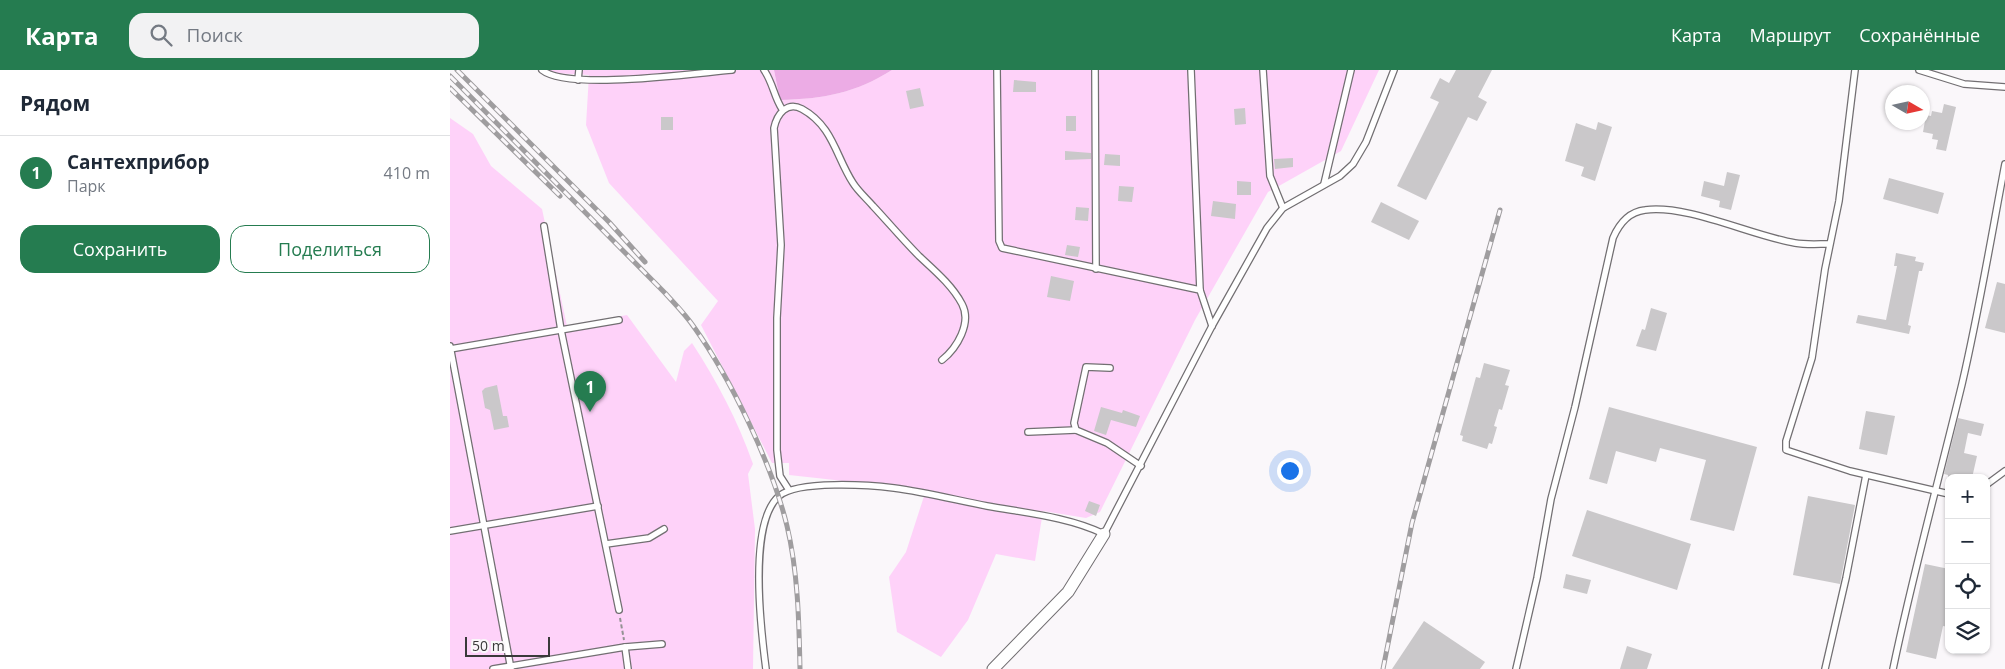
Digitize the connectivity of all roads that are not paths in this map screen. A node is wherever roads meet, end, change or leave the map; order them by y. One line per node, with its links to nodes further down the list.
1 (542, 70): 15 (lane)
2 (578, 70): 15 (lane)
3 (657, 70): 14 (lane)
4 (732, 70): 14 (lane)
5 (764, 70): 17 (lane)
6 (997, 70): 23 (lane)
7 (1095, 70): 23 (lane)
8 (1191, 70): 24 (lane)
9 (1263, 70): 20 (lane)
10 (1351, 70): 19 (lane)
11 (1394, 70): 19 (lane)
12 (1855, 70): 22 (lane)
13 (1919, 70): 16 (lane)
14 (657, 77): 15 (lane)
15 (578, 80)
16 (2005, 87)
17 (782, 109): 29 (lane); 37 (lane)
18 (2005, 164): 38 (lane)
19 (1324, 184): 20 (lane)
20 (1283, 208): 26 (lane)
21 (544, 226): 27 (lane)
22 (1830, 244): 35 (lane); 54 (lane)
23 (1096, 269): 24 (lane)
24 (1200, 290): 26 (lane)
25 (619, 320): 27 (lane)
26 (1212, 326): 33 (lane)
27 (561, 330): 28 (lane); 40 (lane)
28 (450, 348): 41 (lane)
29 (942, 360)
30 (1110, 368): 31 (lane)
31 (1076, 430): 32 (lane); 33 (lane)
32 (1028, 432)
33 (1140, 466): 44 (lane)
34 (2005, 471): 36 (lane)
35 (1866, 474): 38 (lane); 55 (lane)
36 (1990, 482)
37 (789, 490): 44 (lane); 52 (lane)
38 (1934, 491): 39 (lane); 56 (lane)
39 (1945, 493)
40 (598, 506): 41 (lane); 45 (lane)
41 (484, 525): 43 (lane); 49 (lane)
42 (664, 529): 45 (lane)
43 (450, 531)
44 (1104, 534): 53 (street)
45 (606, 544): 46 (lane)
46 (619, 610)
47 (662, 644): 48 (lane)
48 (625, 647): 49 (lane); 51 (lane)
49 (511, 667): 50 (lane)
50 (492, 669)
51 (628, 669)
52 (766, 669)
53 (993, 669)
54 (1516, 669)
55 (1825, 669)
56 (1893, 669)

